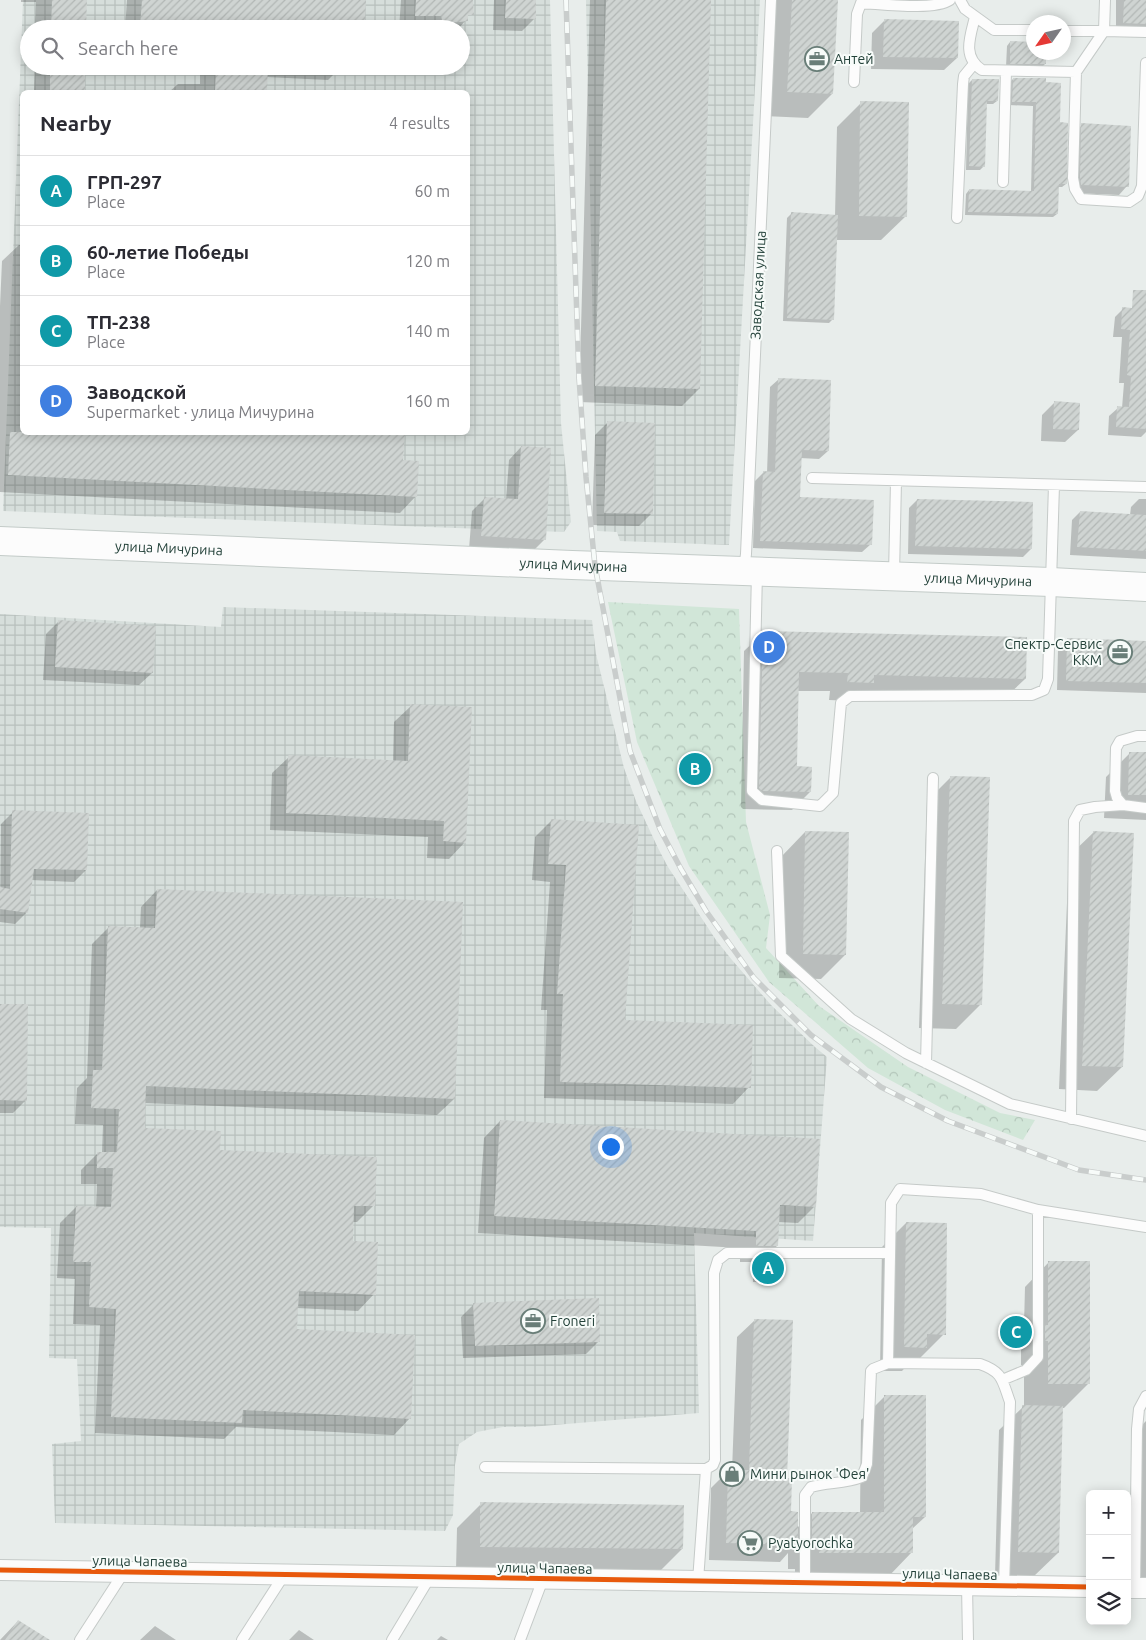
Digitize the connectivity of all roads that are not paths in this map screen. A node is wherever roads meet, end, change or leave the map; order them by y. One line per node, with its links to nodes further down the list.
1 (771, 0): 22 (lane, Заводская улица)
2 (950, 0): 14 (lane)
3 (960, 0): 5 (lane)
4 (1105, 0): 8 (lane)
5 (975, 17): 6 (lane); 11 (lane)
6 (1026, 30)
7 (1071, 30): 8 (lane)
8 (1104, 31): 9 (lane); 13 (lane)
9 (1146, 32)
10 (1146, 63): 13 (lane)
11 (973, 64): 12 (lane); 16 (lane)
12 (1006, 71): 13 (lane); 15 (lane)
13 (1076, 72)
14 (854, 82)
15 (1003, 182)
16 (957, 218)
17 (812, 478): 18 (lane)
18 (896, 481): 19 (lane); 23 (lane)
19 (1054, 485): 20 (lane); 24 (lane)
20 (1146, 486)
21 (0, 541): 22 (main road, улица Мичурина)
22 (750, 570): 23 (main road, улица Мичурина); 24 (lane, Заводская улица)
23 (894, 576): 24 (main road, улица Мичурина)
24 (1051, 582): 25 (main road, улица Мичурина)
25 (1146, 587)
26 (1146, 736): 28 (lane)
27 (933, 778): 31 (lane)
28 (1123, 806): 29 (lane); 32 (lane)
29 (1146, 808)
30 (777, 851): 31 (lane)
31 (926, 1063): 32 (lane)
32 (1071, 1119): 33 (lane)
33 (1146, 1136)
34 (1038, 1210): 35 (lane); 36 (lane); 38 (lane)
35 (1146, 1227)
36 (890, 1254): 37 (lane); 41 (lane)
37 (888, 1363): 38 (lane); 48 (lane)
38 (1002, 1380): 50 (lane)
39 (1146, 1396): 52 (lane)
40 (485, 1467): 41 (lane)
41 (706, 1470): 47 (lane)
42 (0, 1570): 43 (street, улица Чапаева)
43 (124, 1572): 44 (street, улица Чапаева); 53 (lane)
44 (284, 1575): 45 (street, улица Чапаева); 54 (lane)
45 (430, 1577): 46 (street, улица Чапаева); 55 (lane)
46 (543, 1579): 47 (street, улица Чапаева); 56 (lane)
47 (698, 1581): 48 (street, улица Чапаева)
48 (805, 1583): 49 (street, улица Чапаева)
49 (968, 1585): 50 (street, улица Чапаева); 57 (lane)
50 (1004, 1586): 51 (street, улица Чапаева)
51 (1086, 1587)
52 (1136, 1588)
53 (80, 1640)
54 (242, 1640)
55 (392, 1640)
56 (520, 1640)
57 (968, 1640)

